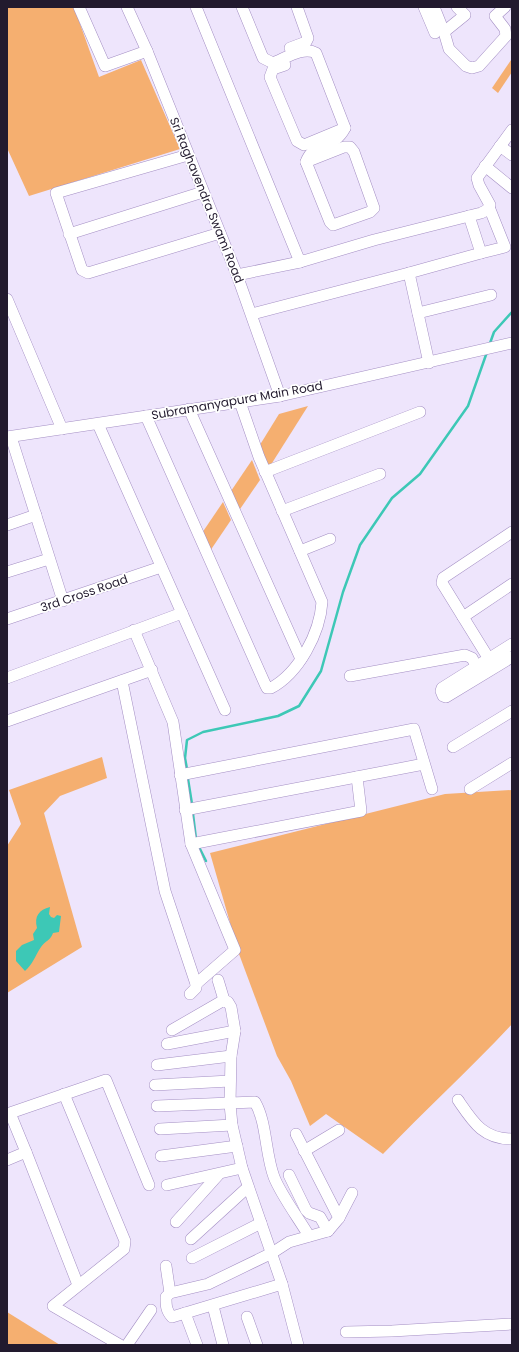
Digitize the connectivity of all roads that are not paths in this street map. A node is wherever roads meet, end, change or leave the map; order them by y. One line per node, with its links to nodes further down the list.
1 (79, 7): 11 (street)
2 (127, 7): 11 (street, Sri Raghavendra Swami Road)
3 (196, 7): 29 (street)
4 (242, 7): 13 (street)
5 (297, 7): 13 (street)
6 (424, 7): 10 (street)
7 (434, 7): 10 (street)
8 (458, 7): 10 (street)
9 (505, 7): 10 (street)
10 (440, 32)
11 (147, 51): 17 (street, Sri Raghavendra Swami Road)
12 (316, 53): 13 (street); 14 (street); 14 (street)
13 (263, 58)
14 (345, 128): 19 (street)
15 (512, 130): 16 (street)
16 (500, 146): 18 (street); 20 (street)
17 (188, 155): 22 (street, Sri Raghavendra Swami Road); 26 (street)
18 (512, 155)
19 (306, 162): 19 (street)
20 (485, 166): 21 (street); 23 (street)
21 (512, 188)
22 (203, 192): 25 (street, Sri Raghavendra Swami Road); 26 (street)
23 (489, 207): 24 (street); 27 (street)
24 (469, 216): 28 (street); 29 (street)
25 (220, 233): 26 (street); 31 (street, Sri Raghavendra Swami Road)
26 (69, 234)
27 (509, 247): 28 (street)
28 (480, 253): 30 (street)
29 (300, 262): 31 (street)
30 (409, 274): 34 (street); 35 (street)
31 (237, 275): 35 (street, Sri Raghavendra Swami Road)
32 (491, 295): 34 (street)
33 (7, 300): 44 (street)
34 (418, 313): 37 (street)
35 (252, 314): 38 (street, Sri Raghavendra Swami Road)
36 (512, 343): 37 (street, Subramanyapura Main Road)
37 (429, 363): 38 (street, Subramanyapura Main Road)
38 (280, 396): 39 (street, Subramanyapura Main Road)
39 (240, 402): 40 (street, Subramanyapura Main Road); 46 (street)
40 (189, 409): 42 (street, Subramanyapura Main Road); 65 (street)
41 (420, 412): 46 (street)
42 (146, 416): 43 (street, Subramanyapura Main Road); 65 (street)
43 (98, 424): 44 (street, Subramanyapura Main Road); 55 (street)
44 (62, 429): 45 (street, Subramanyapura Main Road)
45 (9, 437): 49 (street)
46 (264, 472): 48 (street)
47 (380, 474): 48 (street)
48 (282, 511): 53 (street)
49 (36, 515): 50 (street); 54 (street)
50 (7, 524)
51 (512, 532): 60 (street)
52 (330, 539): 53 (street)
53 (300, 551): 65 (street)
54 (50, 558): 56 (street); 58 (street)
55 (161, 567): 58 (street, 3rd Cross Road); 59 (street)
56 (7, 572)
57 (512, 584): 60 (street)
58 (63, 601): 61 (street, 3rd Cross Road)
59 (182, 613): 62 (street); 72 (street)
60 (463, 617): 66 (street)
61 (7, 619)
62 (134, 630): 68 (street); 70 (street)
63 (512, 644): 66 (street)
64 (512, 657): 67 (street)
65 (301, 659)
66 (489, 659): 67 (street)
67 (476, 666): 69 (street)
68 (152, 670): 71 (street); 78 (street)
69 (350, 676)
70 (7, 678)
71 (122, 681): 74 (street); 85 (street)
72 (225, 710)
73 (512, 711): 75 (street)
74 (7, 721)
75 (453, 747)
76 (512, 763): 80 (street)
77 (424, 764): 78 (street); 79 (street); 81 (street)
78 (180, 775): 82 (street)
79 (356, 777): 82 (street); 83 (street)
80 (470, 789)
81 (432, 790)
82 (185, 810): 83 (street)
83 (191, 844): 85 (street)
84 (218, 980): 87 (street)
85 (196, 984): 86 (street)
86 (190, 994)
87 (224, 1000): 88 (street); 89 (street)
88 (172, 1030)
89 (235, 1031): 90 (street); 91 (street)
90 (167, 1044)
91 (231, 1056): 92 (street); 93 (street)
92 (157, 1065)
93 (230, 1081): 94 (street); 97 (street)
94 (155, 1085)
95 (64, 1094): 106 (street); 112 (street); 126 (street)
96 (458, 1100): 103 (street)
97 (230, 1104): 98 (street); 99 (street); 120 (street)
98 (157, 1106)
99 (232, 1125): 100 (street); 104 (street)
100 (160, 1129)
101 (339, 1130): 105 (street)
102 (296, 1134): 105 (street)
103 (512, 1139)
104 (237, 1146): 107 (street); 109 (street)
105 (304, 1151): 116 (street)
106 (26, 1152): 108 (street); 126 (street)
107 (161, 1156)
108 (7, 1160)
109 (242, 1168): 110 (street); 114 (street)
110 (219, 1174): 113 (street); 117 (street)
111 (289, 1175): 119 (street)
112 (149, 1185)
113 (167, 1185)
114 (248, 1187): 118 (street); 121 (street)
115 (352, 1193): 116 (street)
116 (339, 1218): 119 (street)
117 (176, 1222)
118 (261, 1223): 122 (street); 123 (street)
119 (328, 1231): 120 (street)
120 (309, 1236): 122 (street)
121 (190, 1239)
122 (272, 1253): 125 (street); 127 (street)
123 (192, 1258)
124 (166, 1266): 127 (street)
125 (282, 1284): 128 (street); 139 (street)
126 (78, 1285): 134 (street)
127 (170, 1293): 130 (street)
128 (213, 1306): 130 (street); 137 (street)
129 (151, 1310): 135 (street)
130 (185, 1313): 136 (street)
131 (247, 1317): 138 (street)
132 (512, 1324): 133 (street)
133 (346, 1332)
134 (120, 1345)
135 (127, 1345)
136 (197, 1345)
137 (223, 1345)
138 (257, 1345)
139 (298, 1345)

